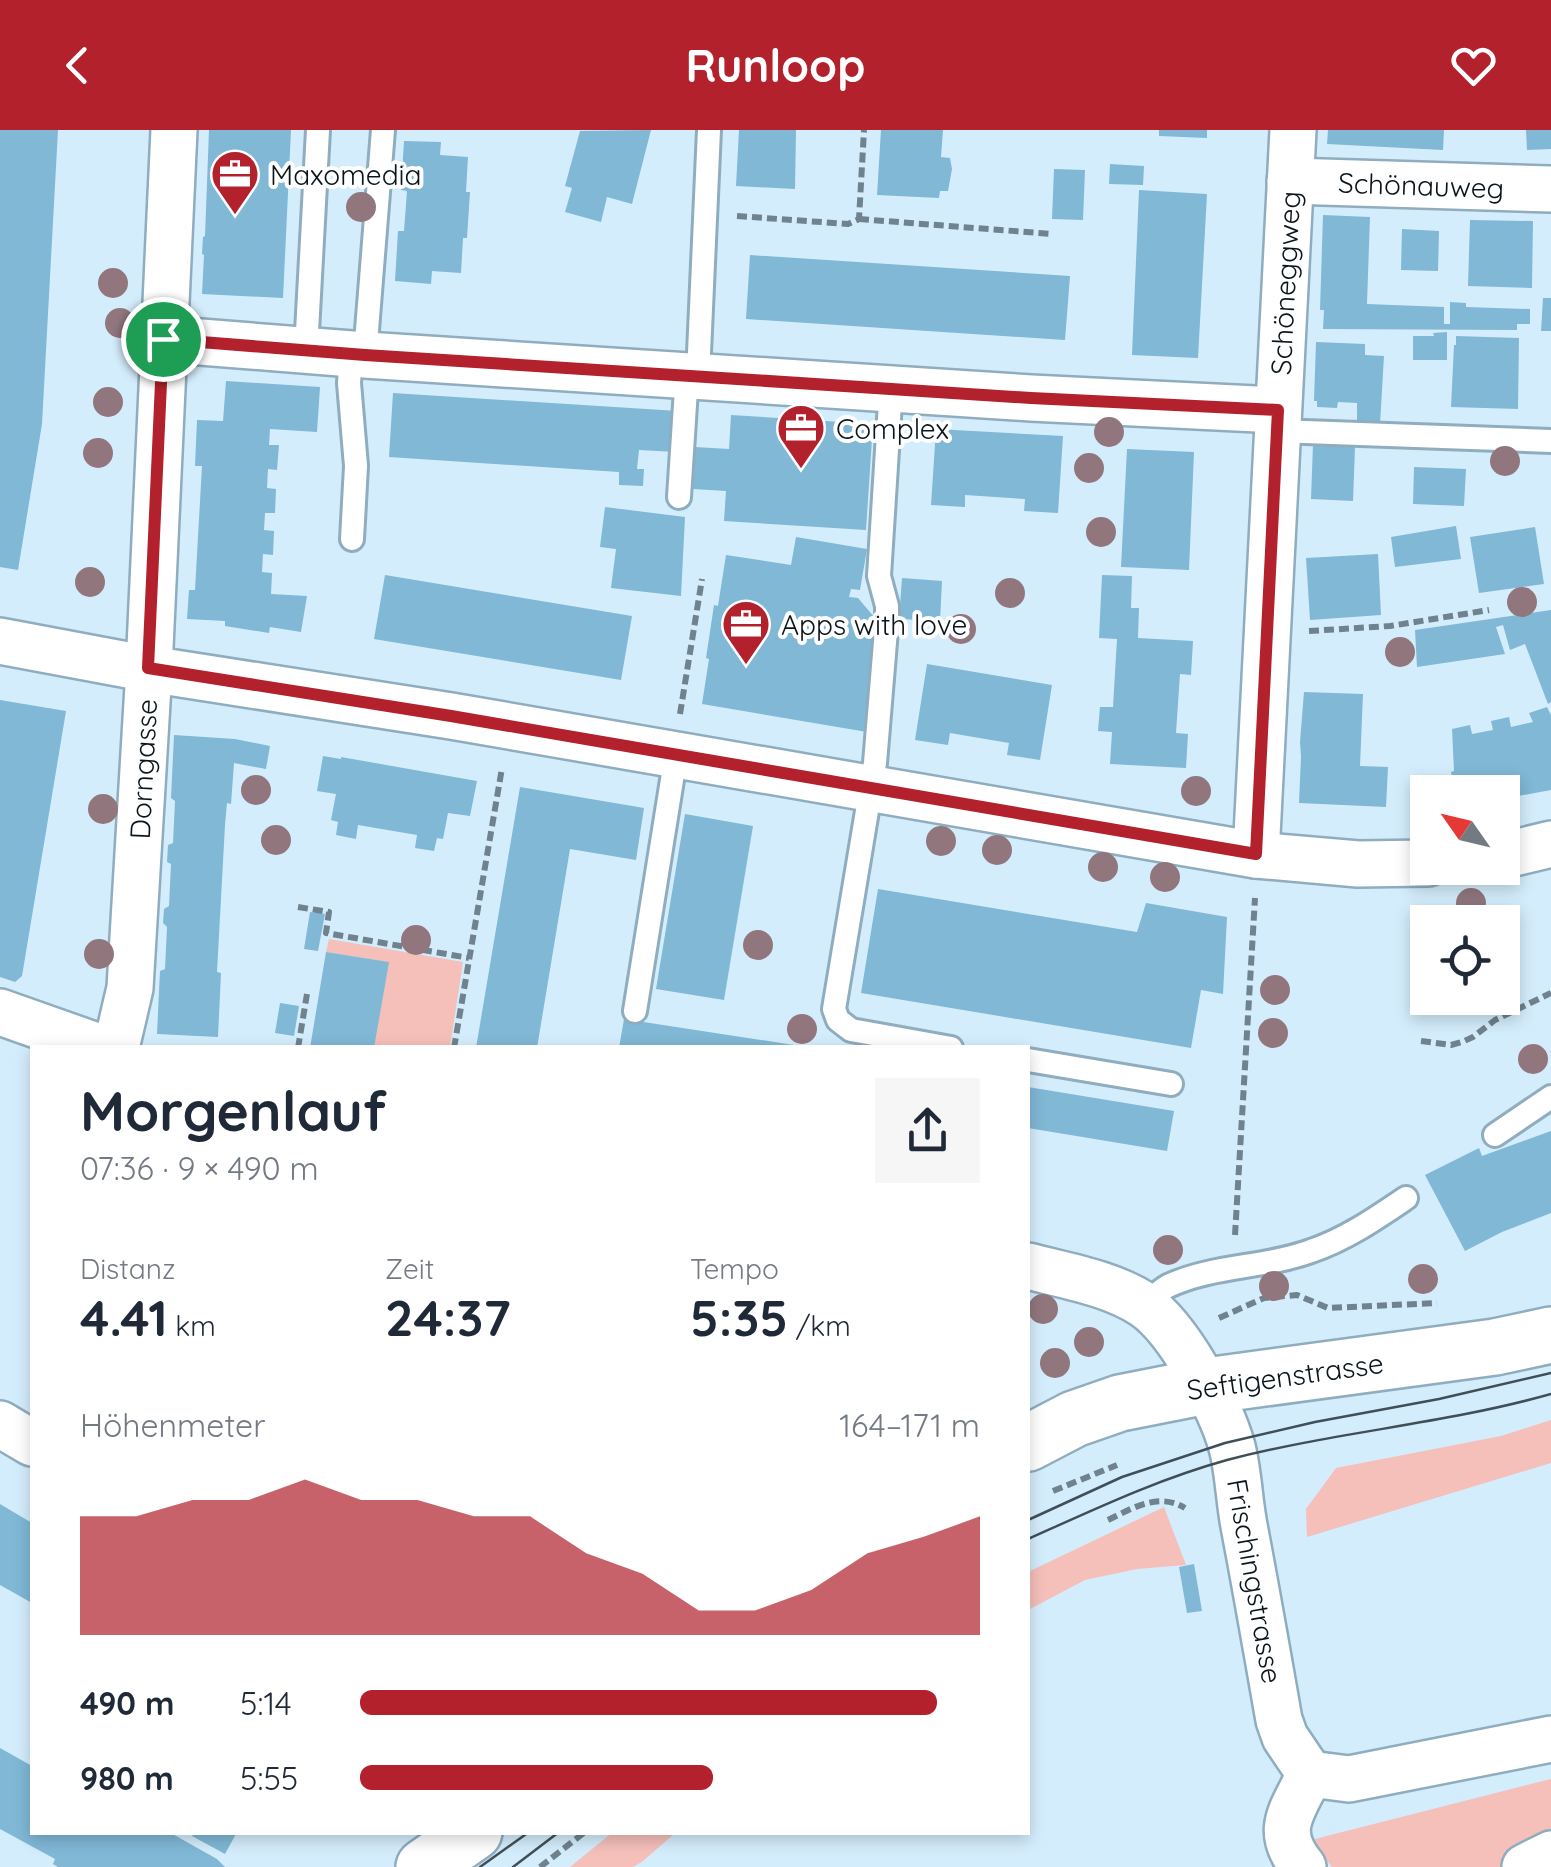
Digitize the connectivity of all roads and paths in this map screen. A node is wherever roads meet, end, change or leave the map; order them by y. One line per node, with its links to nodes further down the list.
1 (174, 130): 12 (street, Dorngasse)
2 (318, 130): 13 (lane)
3 (383, 130): 14 (lane)
4 (709, 130): 9 (lane)
5 (864, 130): 10 (path)
6 (1293, 130): 7 (street, Schöneggweg)
7 (1290, 181): 8 (street, Schönauweg); 17 (street, Schöneggweg)
8 (1551, 189)
9 (706, 214): 10 (path); 15 (lane)
10 (859, 219): 11 (path)
11 (1052, 234)
12 (163, 339): 13 (street); 25 (street, Dorngasse)
13 (306, 350): 14 (street)
14 (371, 355): 15 (street); 20 (lane)
15 (707, 376): 16 (street); 19 (lane)
16 (891, 388): 17 (street); 28 (lane)
17 (1278, 421): 18 (lane); 23 (street, Schöneggweg)
18 (1551, 441)
19 (679, 497)
20 (352, 540)
21 (702, 579): 26 (path)
22 (1490, 610): 23 (path)
23 (1268, 634): 32 (street, Schöneggweg)
24 (0, 641): 25 (street)
25 (148, 668): 26 (street); 41 (street, Dorngasse)
26 (677, 743): 28 (street); 37 (lane)
27 (504, 755): 34 (path)
28 (871, 788): 32 (street); 44 (lane)
29 (1551, 844): 30 (street)
30 (1520, 852)
31 (1410, 863): 32 (street)
32 (1256, 868): 50 (path)
33 (298, 907): 34 (path)
34 (470, 958): 43 (path)
35 (307, 994): 42 (path)
36 (1551, 994): 39 (path)
37 (634, 1011)
38 (0, 1012): 40 (street)
39 (1421, 1041)
40 (94, 1045)
41 (117, 1045)
42 (298, 1045)
43 (455, 1045)
44 (933, 1045)
45 (1030, 1060): 46 (lane)
46 (1171, 1084)
47 (1551, 1097): 48 (lane)
48 (1495, 1135)
49 (1406, 1198): 53 (lane)
50 (1234, 1247)
51 (1030, 1267): 53 (street)
52 (1454, 1302): 54 (path)
53 (1144, 1306): 56 (street, Frischingstrasse)
54 (1219, 1318)
55 (1551, 1335): 56 (main road, Seftigenstrasse)
56 (1206, 1386): 59 (main road, Seftigenstrasse); 65 (street, Frischingstrasse)
57 (0, 1424): 58 (street)
58 (30, 1441)
59 (1030, 1442)
60 (1117, 1465): 61 (path)
61 (1053, 1491)
62 (1185, 1508): 63 (path)
63 (1108, 1520)
64 (1551, 1740): 65 (street)
65 (1310, 1774): 71 (street)
66 (470, 1835): 69 (main road)
67 (582, 1835): 70 (path)
68 (1551, 1854): 72 (street)
69 (424, 1867)
70 (540, 1867)
71 (1303, 1867)
72 (1525, 1867)

